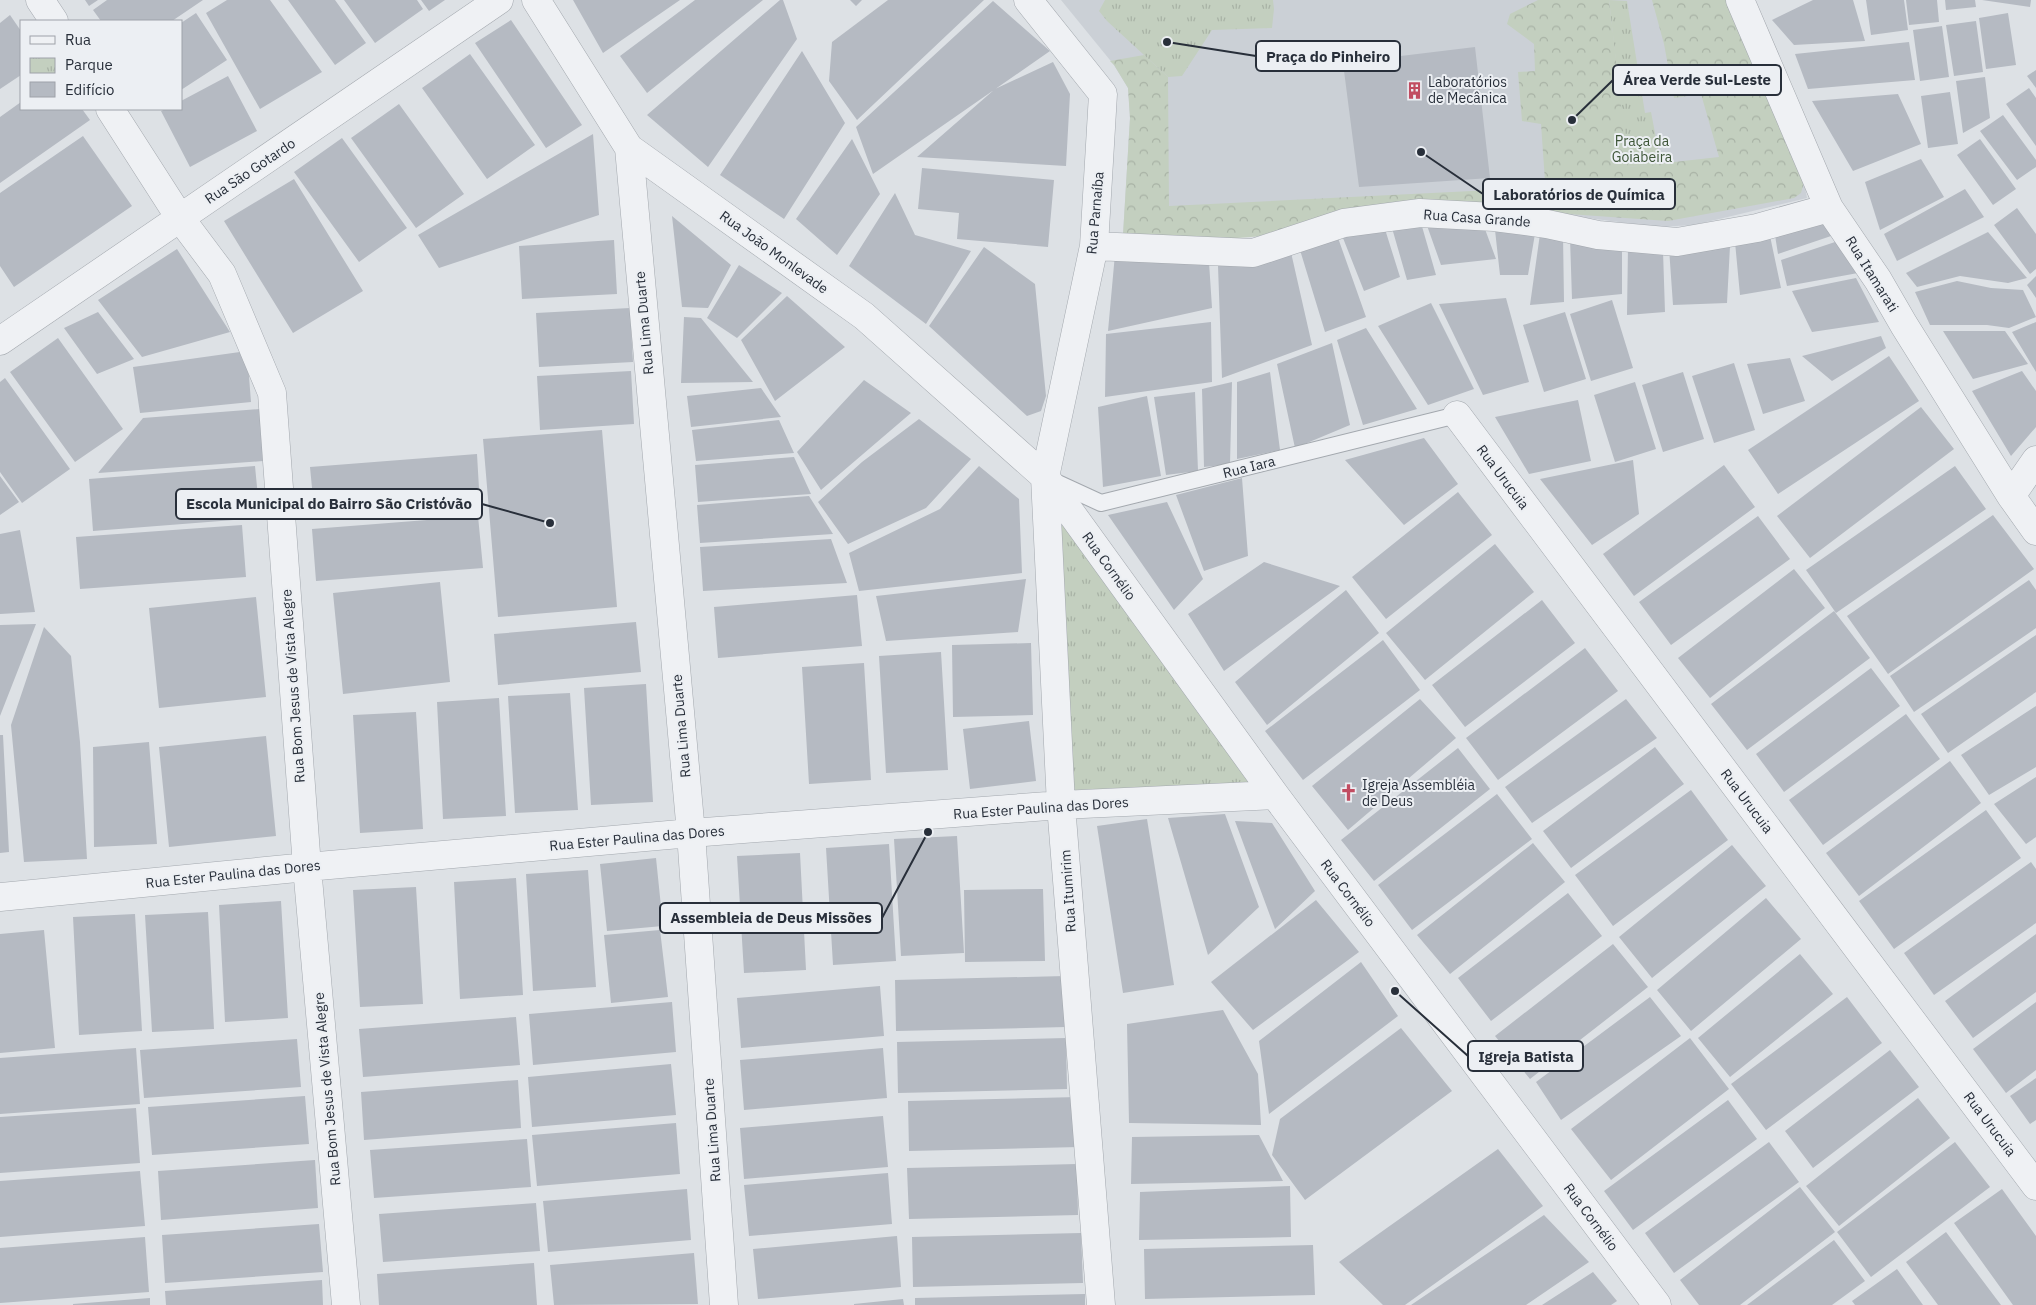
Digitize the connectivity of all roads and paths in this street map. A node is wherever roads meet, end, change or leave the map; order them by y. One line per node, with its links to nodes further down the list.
1 (40, 0): 6 (street)
2 (499, 0): 10 (street, Rua São Gotardo)
3 (536, 0): 8 (street, Rua João Monlevade)
4 (1028, 0): 11 (street, Rua Parnaíba)
5 (1740, 0): 9 (street, Rua Itamarati)
6 (53, 20)
7 (111, 110): 10 (street, Rua Bom Jesus de Vista Alegre)
8 (629, 148): 15 (street, Rua João Monlevade); 20 (street, Rua Lima Duarte)
9 (1829, 208): 11 (street, Rua Casa Grande); 16 (street, Rua Itamarati)
10 (180, 218): 12 (street, Rua São Gotardo); 21 (street, Rua Bom Jesus de Vista Alegre)
11 (1094, 246): 15 (street, Rua Parnaíba)
12 (0, 340)
13 (1457, 415): 15 (lane, Rua Iara); 23 (street, Rua Urucuia)
14 (2036, 460): 16 (street)
15 (1045, 477): 18 (street, Rua Cornélio); 19 (street, Rua Itumirim)
16 (2011, 496): 17 (street, Rua Itamarati)
17 (2036, 531)
18 (1274, 795): 19 (street, Rua Ester Paulina das Dores); 27 (street, Rua Cornélio)
19 (1061, 805): 20 (street, Rua Ester Paulina das Dores); 26 (street, Rua Itumirim)
20 (691, 833): 21 (street, Rua Ester Paulina das Dores); 25 (street, Rua Lima Duarte)
21 (307, 867): 22 (street, Rua Ester Paulina das Dores); 24 (street, Rua Bom Jesus de Vista Alegre)
22 (0, 897)
23 (2036, 1186)
24 (346, 1305)
25 (724, 1305)
26 (1101, 1305)
27 (1657, 1305)

